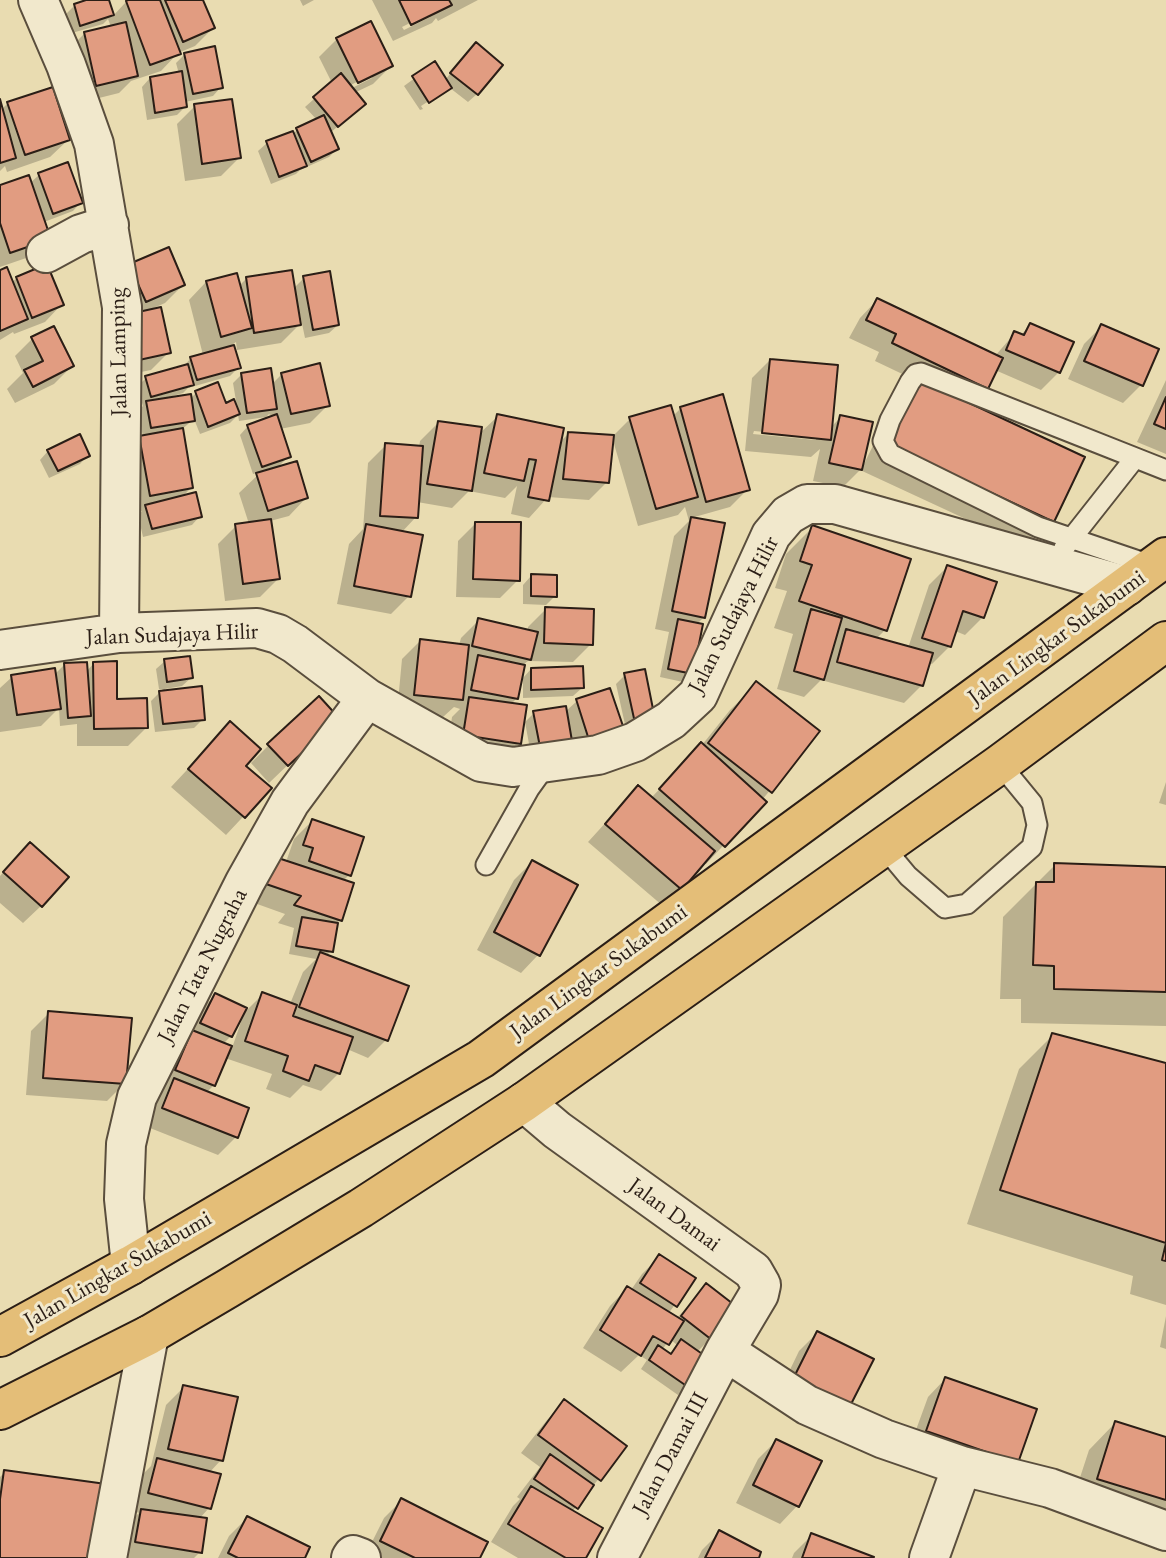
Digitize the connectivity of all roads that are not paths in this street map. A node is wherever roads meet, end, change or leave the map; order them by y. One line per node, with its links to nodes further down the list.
1 (38, 0): 2 (street, Jalan Lamping)
2 (108, 225): 3 (street); 8 (street, Jalan Lamping)
3 (46, 253)
4 (1135, 458): 5 (lane); 6 (lane); 6 (lane)
5 (1166, 470)
6 (1061, 552): 7 (street, Jalan Sudajaya Hilir); 12 (street, Jalan Sudajaya Hilir)
7 (1149, 570): 17 (main road, Jalan Lingkar Sukabumi)
8 (119, 633): 10 (street, Jalan Sudajaya Hilir); 11 (street, Jalan Sudajaya Hilir)
9 (1166, 640): 13 (main road)
10 (0, 650)
11 (367, 698): 12 (street, Jalan Sudajaya Hilir); 17 (street, Jalan Tata Nugraha)
12 (547, 763): 15 (lane)
13 (1000, 764): 14 (main road); 14 (lane)
14 (883, 846): 16 (main road)
15 (486, 865)
16 (524, 1102): 18 (main road); 20 (street, Jalan Damai)
17 (131, 1265): 19 (main road, Jalan Lingkar Sukabumi)
18 (149, 1335): 21 (main road); 24 (street)
19 (0, 1337)
20 (725, 1351): 22 (street); 27 (street, Jalan Damai III)
21 (0, 1410)
22 (962, 1466): 23 (street); 28 (street)
23 (1166, 1531)
24 (107, 1558)
25 (351, 1558): 26 (street)
26 (361, 1558)
27 (617, 1558)
28 (929, 1558)

